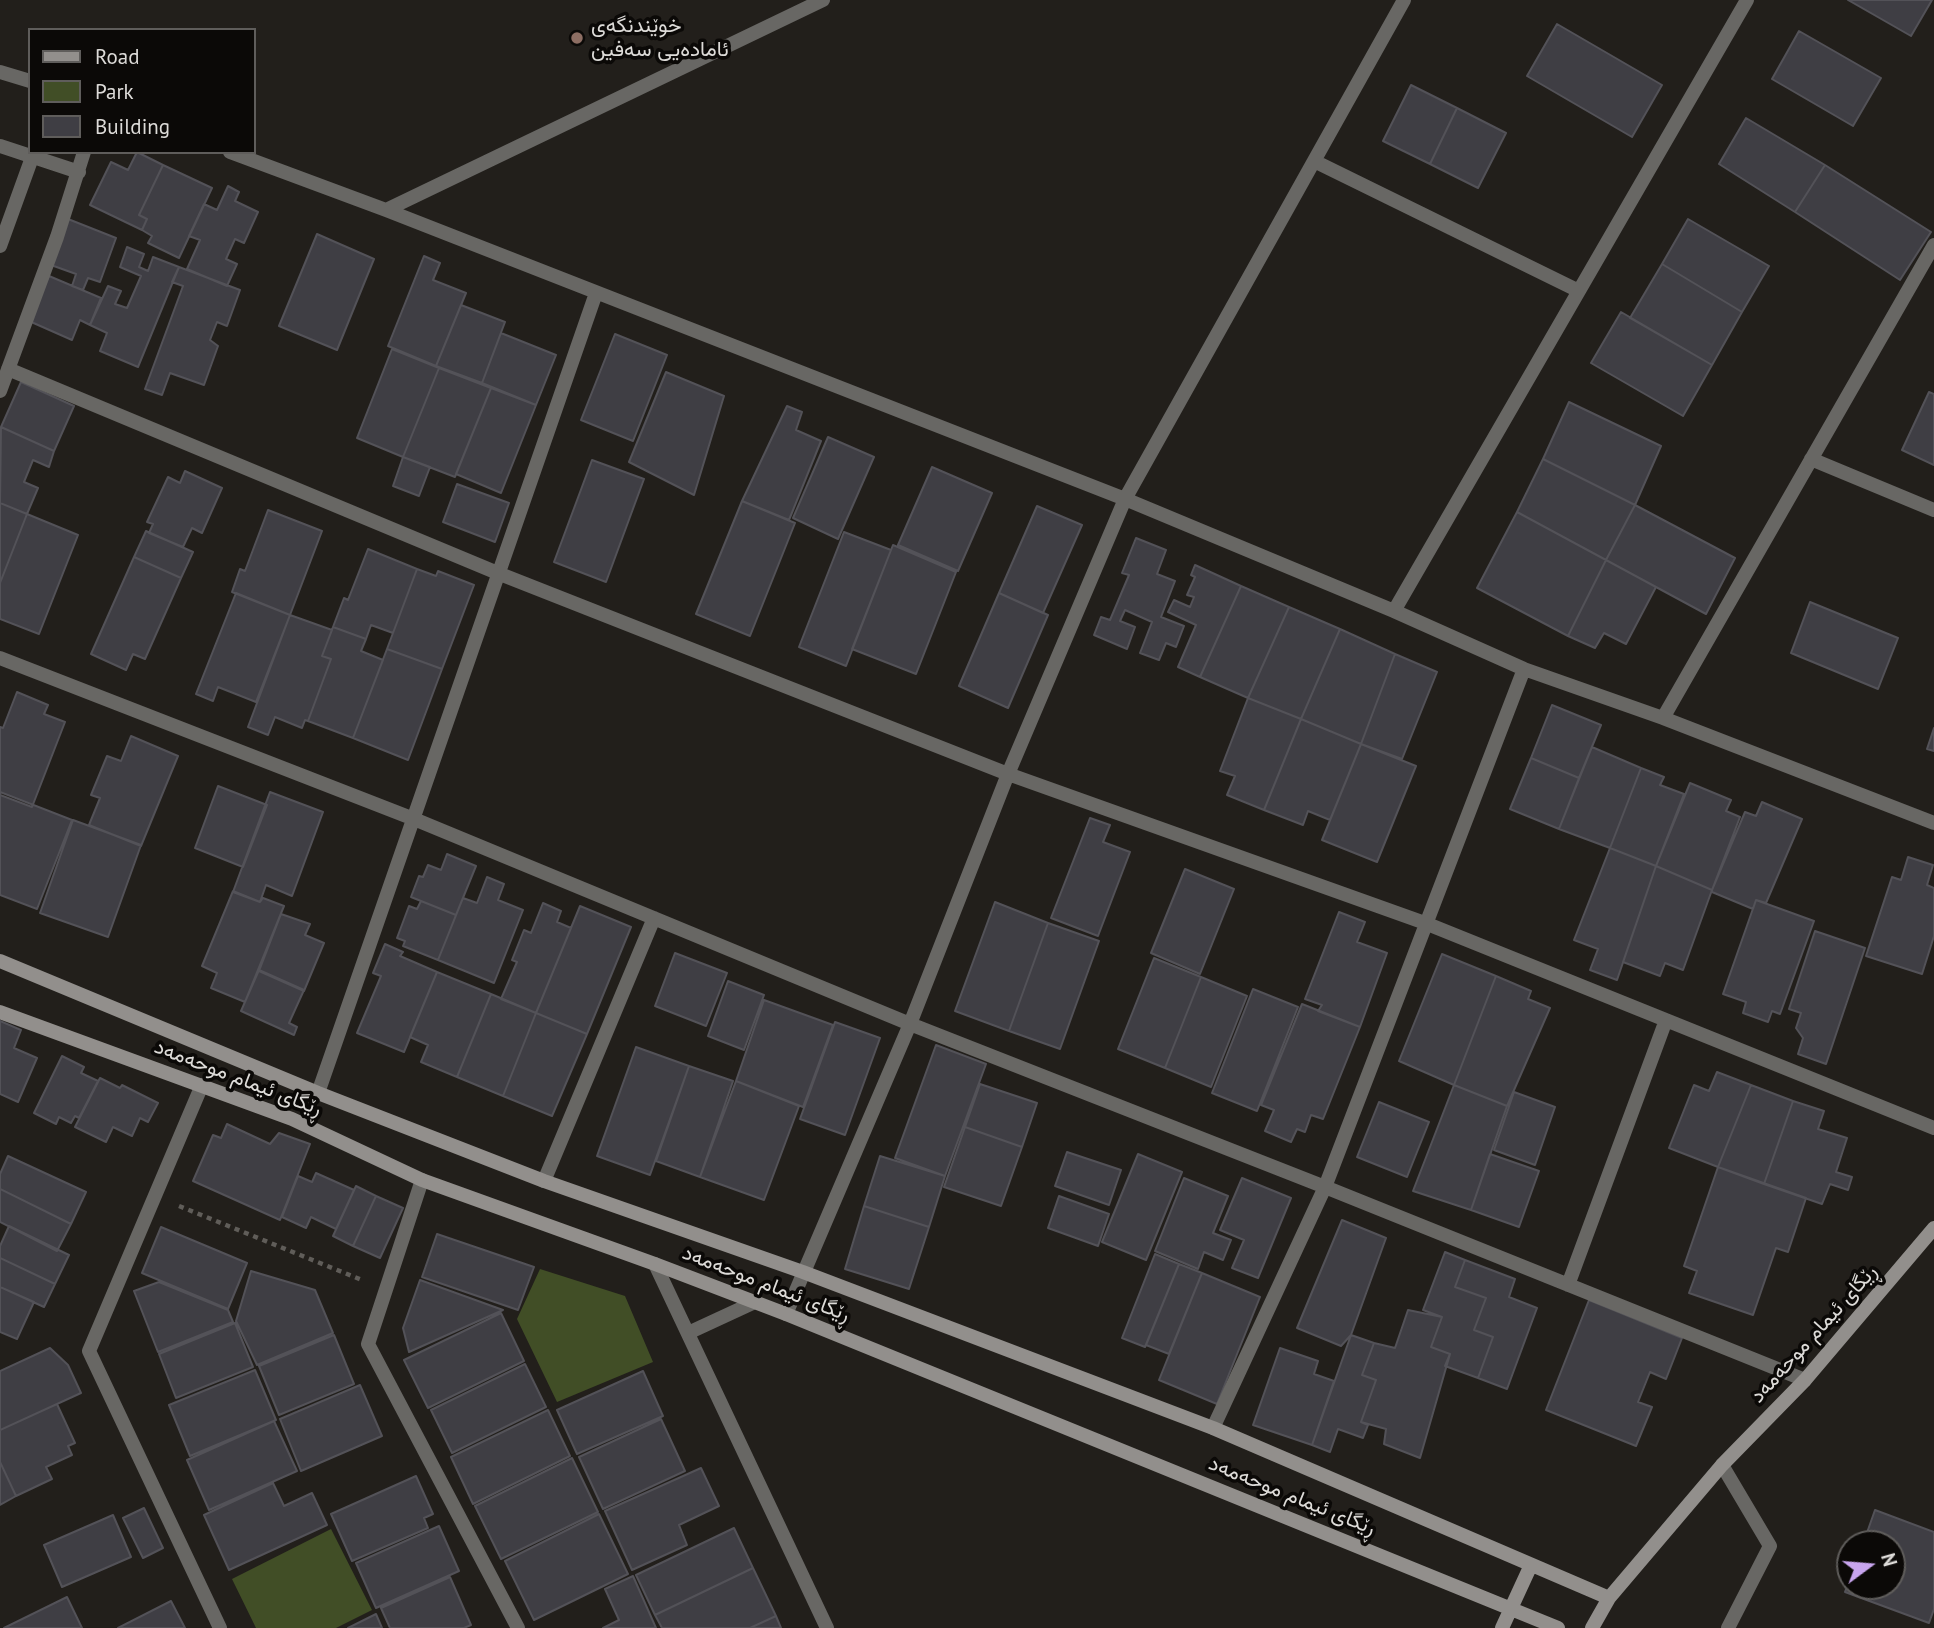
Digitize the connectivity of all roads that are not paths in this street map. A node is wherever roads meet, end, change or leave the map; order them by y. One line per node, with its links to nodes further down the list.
1 (823, 0): 13 (street)
2 (1404, 0): 11 (street)
3 (1747, 0): 16 (street)
4 (0, 72): 5 (street)
5 (28, 80)
6 (0, 146): 7 (street)
7 (28, 154)
8 (84, 154): 12 (street)
9 (235, 154): 13 (street)
10 (33, 155): 12 (street); 15 (street)
11 (1314, 161): 16 (street); 21 (street)
12 (79, 172): 18 (street)
13 (386, 209): 17 (street)
14 (1934, 244): 20 (street)
15 (0, 246)
16 (1579, 291): 24 (street)
17 (596, 293): 21 (street); 23 (street)
18 (8, 369): 19 (street); 23 (street)
19 (0, 391)
20 (1811, 459): 22 (street); 27 (street)
21 (1125, 499): 24 (street); 28 (street)
22 (1934, 510)
23 (500, 574): 28 (street); 29 (street)
24 (1394, 611): 26 (street)
25 (0, 658): 29 (street)
26 (1524, 669): 27 (street); 32 (street)
27 (1663, 718): 30 (street)
28 (1007, 774): 32 (street); 36 (street)
29 (414, 819): 31 (street); 38 (street)
30 (1934, 823)
31 (654, 918): 36 (street); 41 (street)
32 (1425, 923): 35 (street); 42 (street)
33 (0, 961): 38 (main road)
34 (0, 1012): 37 (main road, ڕێگای ئیمام موحەمەد)
35 (1666, 1020): 39 (street); 46 (street)
36 (910, 1024): 42 (street); 45 (street)
37 (202, 1085): 40 (main road, ڕێگای ئیمام موحەمەد); 56 (street)
38 (318, 1093): 41 (main road)
39 (1934, 1128)
40 (422, 1181): 44 (main road, ڕێگای ئیمام موحەمەد); 57 (street)
41 (544, 1181): 45 (main road)
42 (1325, 1187): 46 (street); 51 (street)
43 (1934, 1228): 50 (main road, ڕێگای ئیمام موحەمەد)
44 (655, 1264): 47 (main road, ڕێگای ئیمام موحەمەد); 49 (street)
45 (803, 1272): 48 (street); 51 (main road)
46 (1568, 1284): 50 (street)
47 (755, 1302): 48 (main road, ڕێگای ئیمام موحەمەد); 49 (street)
48 (786, 1314): 55 (main road, ڕێگای ئیمام موحەمەد)
49 (688, 1334): 58 (street)
50 (1805, 1380): 52 (main road, ڕێگای ئیمام موحەمەد)
51 (1213, 1428): 53 (main road)
52 (1722, 1465): 54 (main road, ڕێگای ئیمام موحەمەد); 62 (street)
53 (1531, 1565): 54 (main road); 55 (main road)
54 (1609, 1598): 61 (main road, ڕێگای ئیمام موحەمەد)
55 (1512, 1608): 59 (main road); 60 (main road, ڕێگای ئیمام موحەمەد)
56 (220, 1628)
57 (518, 1628)
58 (827, 1628)
59 (1503, 1628)
60 (1558, 1628)
61 (1592, 1628)
62 (1728, 1628)

